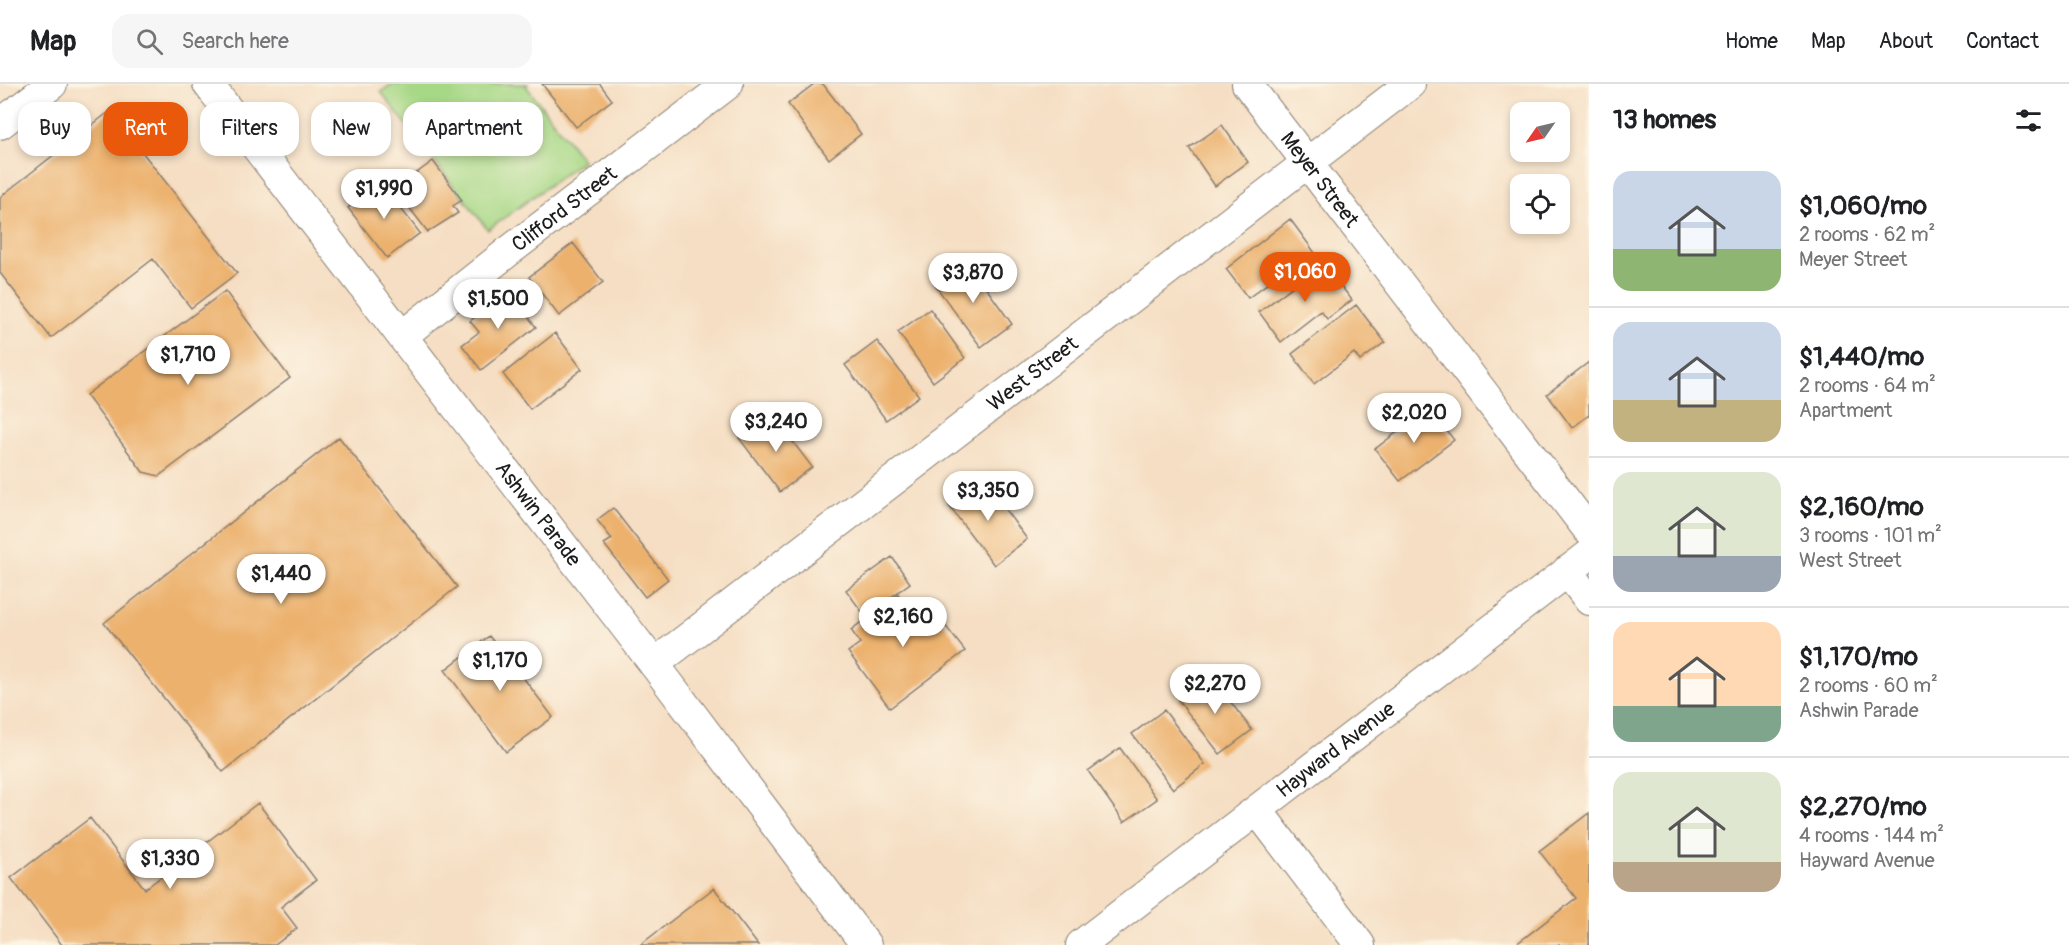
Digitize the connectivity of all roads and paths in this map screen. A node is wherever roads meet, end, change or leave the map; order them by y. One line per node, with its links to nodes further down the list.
1 (52, 84): 6 (street)
2 (208, 84): 8 (street, Ashwin Parade)
3 (728, 84): 8 (street, Clifford Street)
4 (1247, 84): 7 (street, Meyer Street)
5 (1410, 84): 7 (street, West Street)
6 (0, 124)
7 (1308, 162): 9 (street, Meyer Street); 12 (street, West Street)
8 (402, 336): 12 (street, Ashwin Parade)
9 (1589, 531)
10 (1578, 563): 11 (street); 13 (street, Hayward Avenue)
11 (1589, 600)
12 (654, 664): 14 (street, Ashwin Parade)
13 (1258, 811): 15 (street, Hayward Avenue); 16 (street)
14 (866, 945)
15 (1081, 945)
16 (1360, 945)

